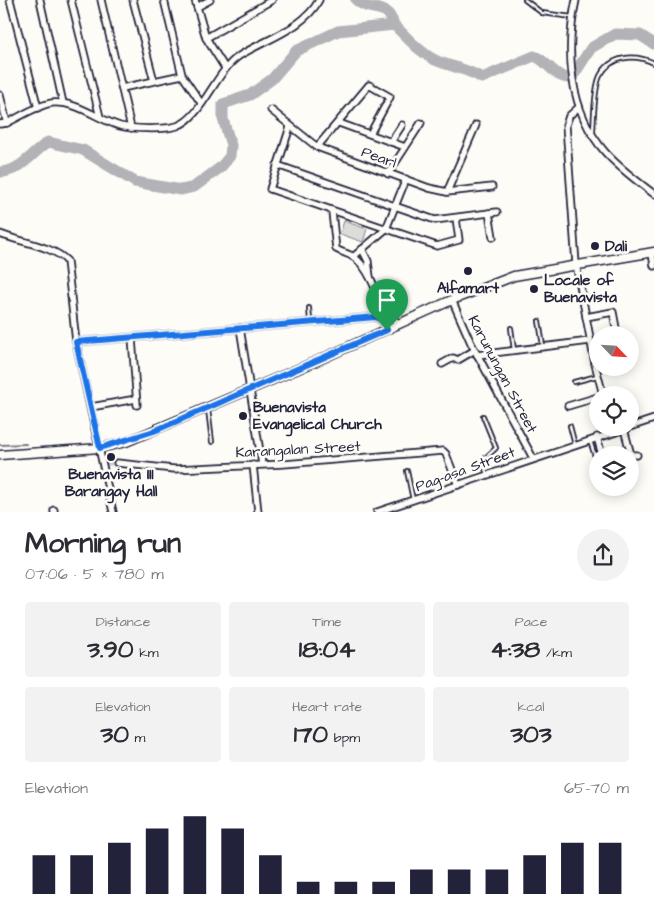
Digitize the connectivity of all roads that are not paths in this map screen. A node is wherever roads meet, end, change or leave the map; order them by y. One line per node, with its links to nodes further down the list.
1 (10, 0): 25 (street)
2 (40, 0): 22 (street)
3 (71, 0): 27 (street)
4 (101, 0): 20 (street)
5 (133, 0): 19 (street)
6 (164, 0): 18 (street)
7 (195, 0): 13 (street)
8 (210, 0): 13 (street)
9 (272, 0): 15 (street)
10 (319, 0): 17 (street)
11 (525, 0): 14 (lane)
12 (576, 0): 14 (street)
13 (197, 7): 15 (street)
14 (572, 17): 24 (street)
15 (206, 38): 17 (street)
16 (654, 63): 36 (lane)
17 (225, 68): 23 (street)
18 (182, 75): 19 (street); 23 (street)
19 (154, 82): 20 (street)
20 (122, 88): 34 (street)
21 (0, 95): 30 (street)
22 (63, 103): 25 (street); 27 (street)
23 (201, 103): 34 (street)
24 (579, 107): 36 (street); 57 (street)
25 (38, 108): 30 (street)
26 (271, 110): 33 (street, Pearl)
27 (100, 117): 34 (street)
28 (339, 123): 35 (street); 35 (street); 38 (street)
29 (421, 123): 39 (street)
30 (3, 124)
31 (402, 124): 37 (street)
32 (476, 125): 44 (street)
33 (290, 127): 38 (street, Pearl); 40 (street)
34 (131, 128)
35 (370, 134): 37 (street)
36 (592, 135): 45 (street)
37 (391, 142): 39 (street)
38 (316, 147): 41 (street, Pearl)
39 (405, 147): 41 (street)
40 (277, 165): 46 (street); 47 (street)
41 (388, 174): 42 (street, Pearl)
42 (406, 179): 44 (street, Pearl); 46 (street)
43 (492, 187): 44 (street, Pearl)
44 (447, 192)
45 (654, 194)
46 (396, 207): 50 (street); 51 (street)
47 (332, 212): 51 (street); 56 (street)
48 (497, 212): 49 (street)
49 (490, 213): 50 (street); 53 (street)
50 (456, 218): 51 (street)
51 (386, 229): 54 (street)
52 (0, 234): 73 (street)
53 (493, 237)
54 (362, 249): 56 (street); 59 (street)
55 (653, 253): 57 (main road); 58 (street)
56 (353, 257): 59 (street)
57 (576, 264): 60 (main road); 62 (street)
58 (654, 266)
59 (370, 279): 65 (street)
60 (452, 300): 65 (main road); 76 (street, Karunungan Street)
61 (310, 308): 64 (lane)
62 (586, 317): 66 (street); 70 (street)
63 (539, 321): 74 (lane)
64 (310, 323): 67 (street); 69 (street)
65 (400, 324): 69 (main road)
66 (616, 326)
67 (240, 328): 71 (street); 81 (street)
68 (511, 328): 75 (lane)
69 (387, 330): 81 (main road)
70 (589, 335)
71 (132, 338): 73 (street); 84 (street)
72 (589, 341): 74 (street)
73 (76, 342): 84 (street)
74 (544, 348): 75 (street)
75 (514, 351): 76 (street)
76 (476, 352): 77 (street); 98 (street, Karunungan Street)
77 (442, 364)
78 (598, 376): 79 (lane); 80 (street)
79 (574, 382)
80 (601, 386)
81 (251, 389): 85 (main road); 100 (street)
82 (589, 400): 83 (street)
83 (568, 406)
84 (91, 407): 96 (street)
85 (208, 408): 92 (lane); 96 (main road)
86 (483, 416): 103 (lane)
87 (654, 419): 88 (street, Pag-asa Street)
88 (639, 424)
89 (570, 426): 93 (lane)
90 (598, 437): 91 (street, Pag-asa Street); 95 (street)
91 (590, 440): 93 (street, Pag-asa Street); 94 (lane)
92 (212, 442)
93 (575, 445): 98 (street, Pag-asa Street)
94 (592, 446)
95 (600, 446)
96 (100, 448): 97 (main road); 106 (street)
97 (0, 455)
98 (533, 458): 103 (street, Pag-asa Street)
99 (117, 463): 101 (street, Karangalan Street)
100 (262, 464): 101 (street, Karangalan Street); 104 (street, Karangalan Street)
101 (254, 465): 107 (street)
102 (407, 471): 105 (lane)
103 (487, 475): 104 (street, Pag-asa Street)
104 (458, 485): 105 (street, Pag-asa Street)
105 (413, 501): 108 (street, Pag-asa Street)
106 (113, 512)
107 (258, 512)
108 (376, 512)

